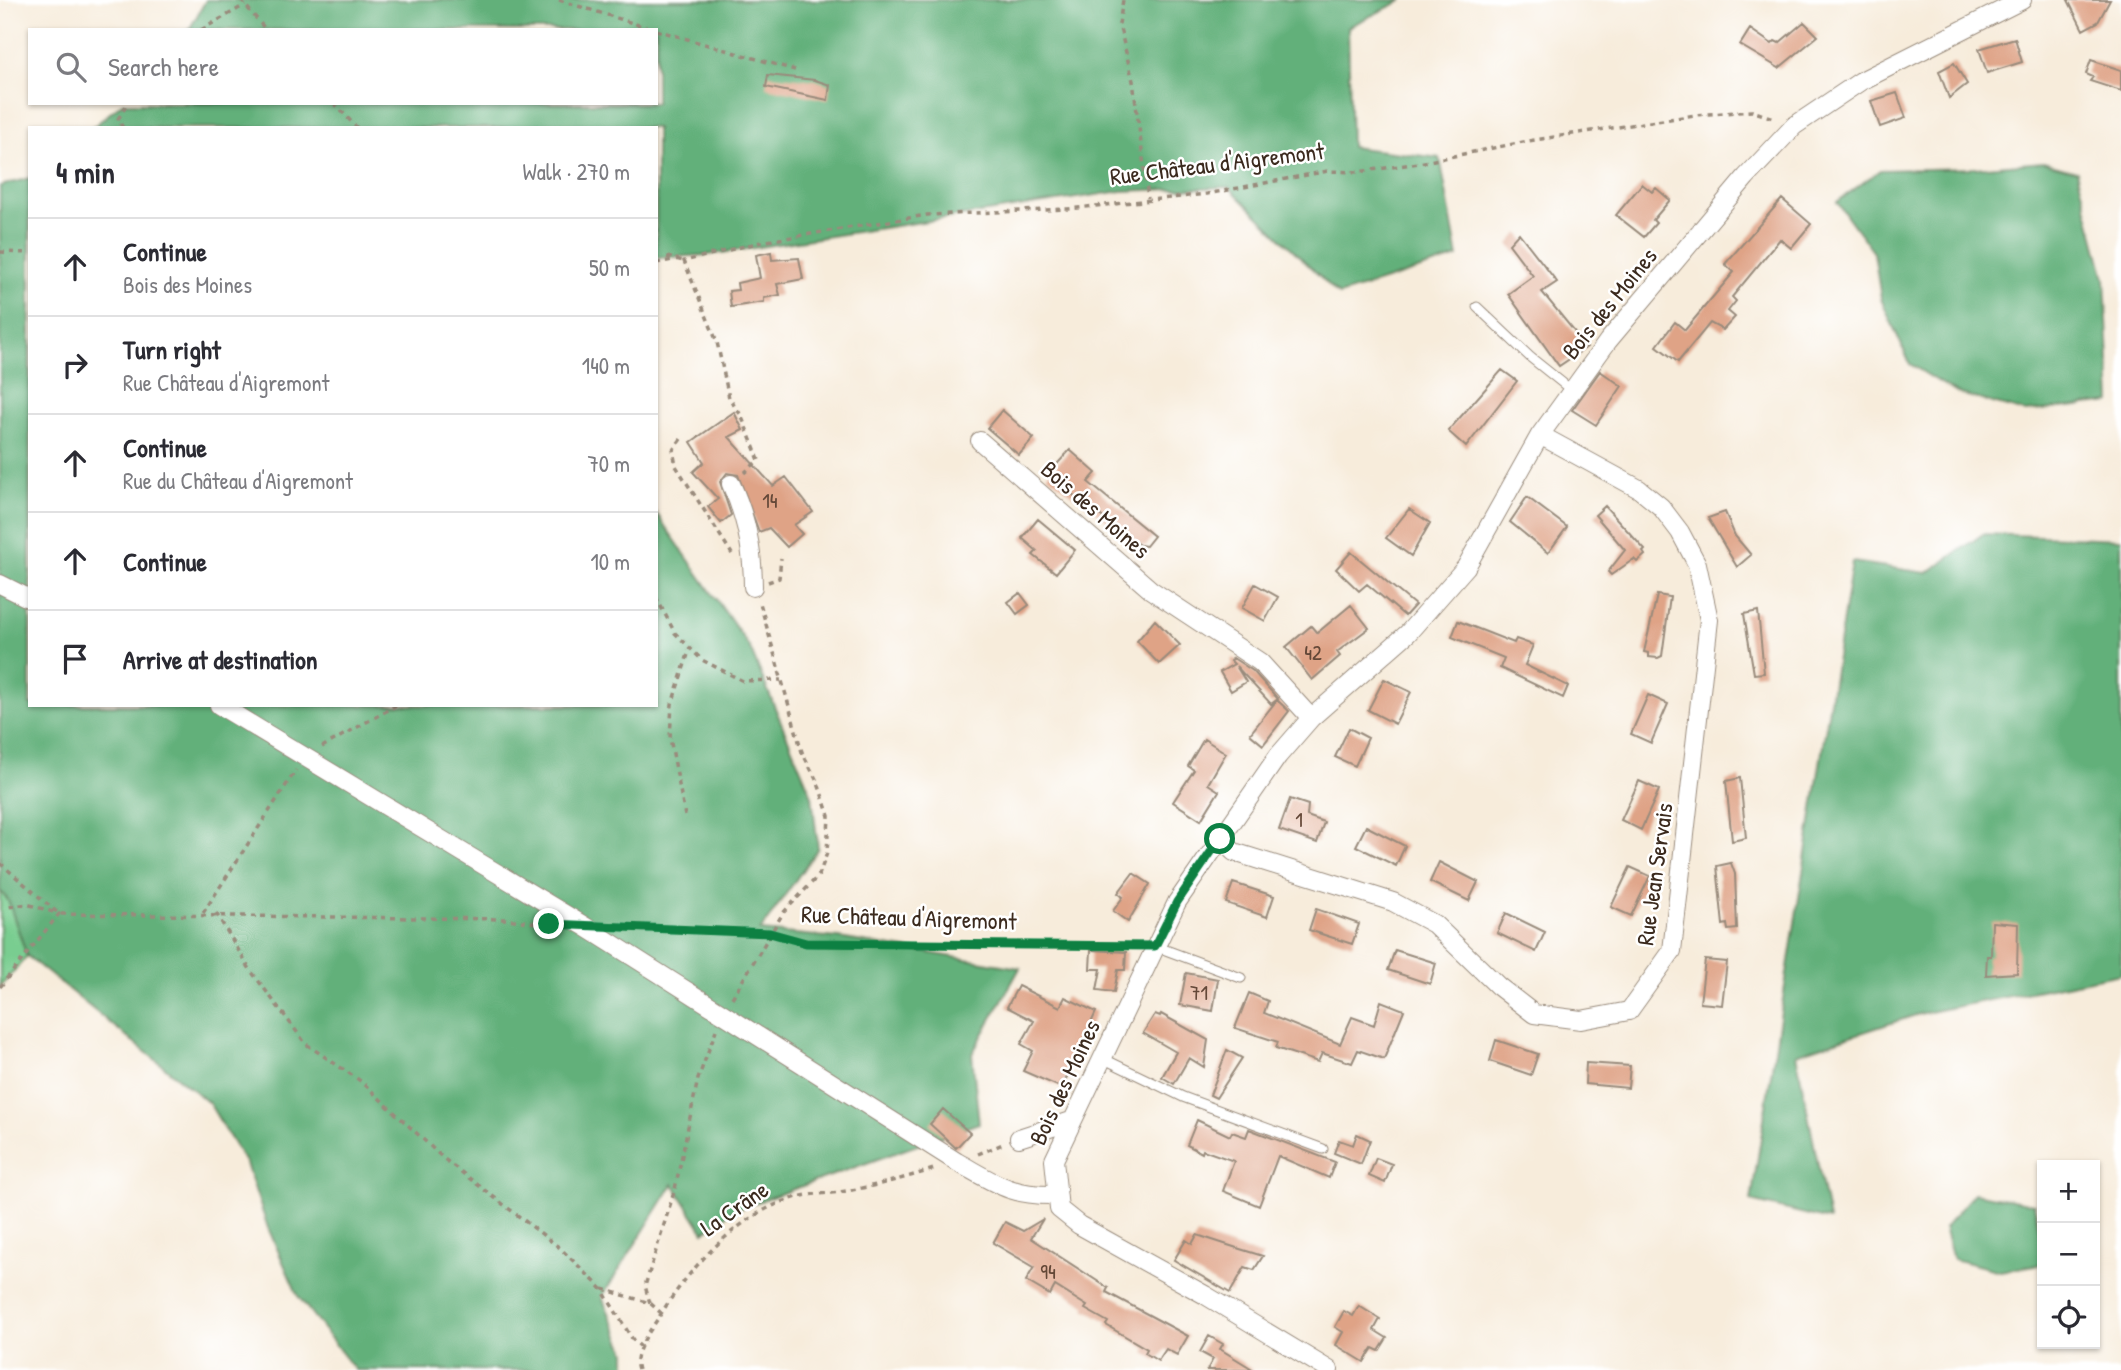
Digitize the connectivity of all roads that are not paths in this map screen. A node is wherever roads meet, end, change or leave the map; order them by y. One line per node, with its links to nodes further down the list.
1 (2022, 0): 3 (street, Bois des Moines)
2 (1477, 307): 3 (lane)
3 (1570, 390): 4 (street, Bois des Moines)
4 (1540, 435): 11 (street, Bois des Moines); 12 (street, Rue Jean Servais)
5 (980, 441): 11 (street, Bois des Moines)
6 (732, 484): 8 (street)
7 (0, 584): 9 (street)
8 (753, 587)
9 (28, 598)
10 (222, 707): 19 (street)
11 (1311, 718): 12 (street, Bois des Moines)
12 (1220, 839): 13 (street, Bois des Moines)
13 (1155, 946): 14 (lane); 15 (street, Bois des Moines)
14 (1241, 978)
15 (1102, 1058): 16 (street, Bois des Moines); 18 (lane)
16 (1071, 1121): 17 (street); 19 (street, Bois des Moines)
17 (1019, 1138)
18 (1323, 1149)
19 (1056, 1195): 20 (street)
20 (1329, 1370)

